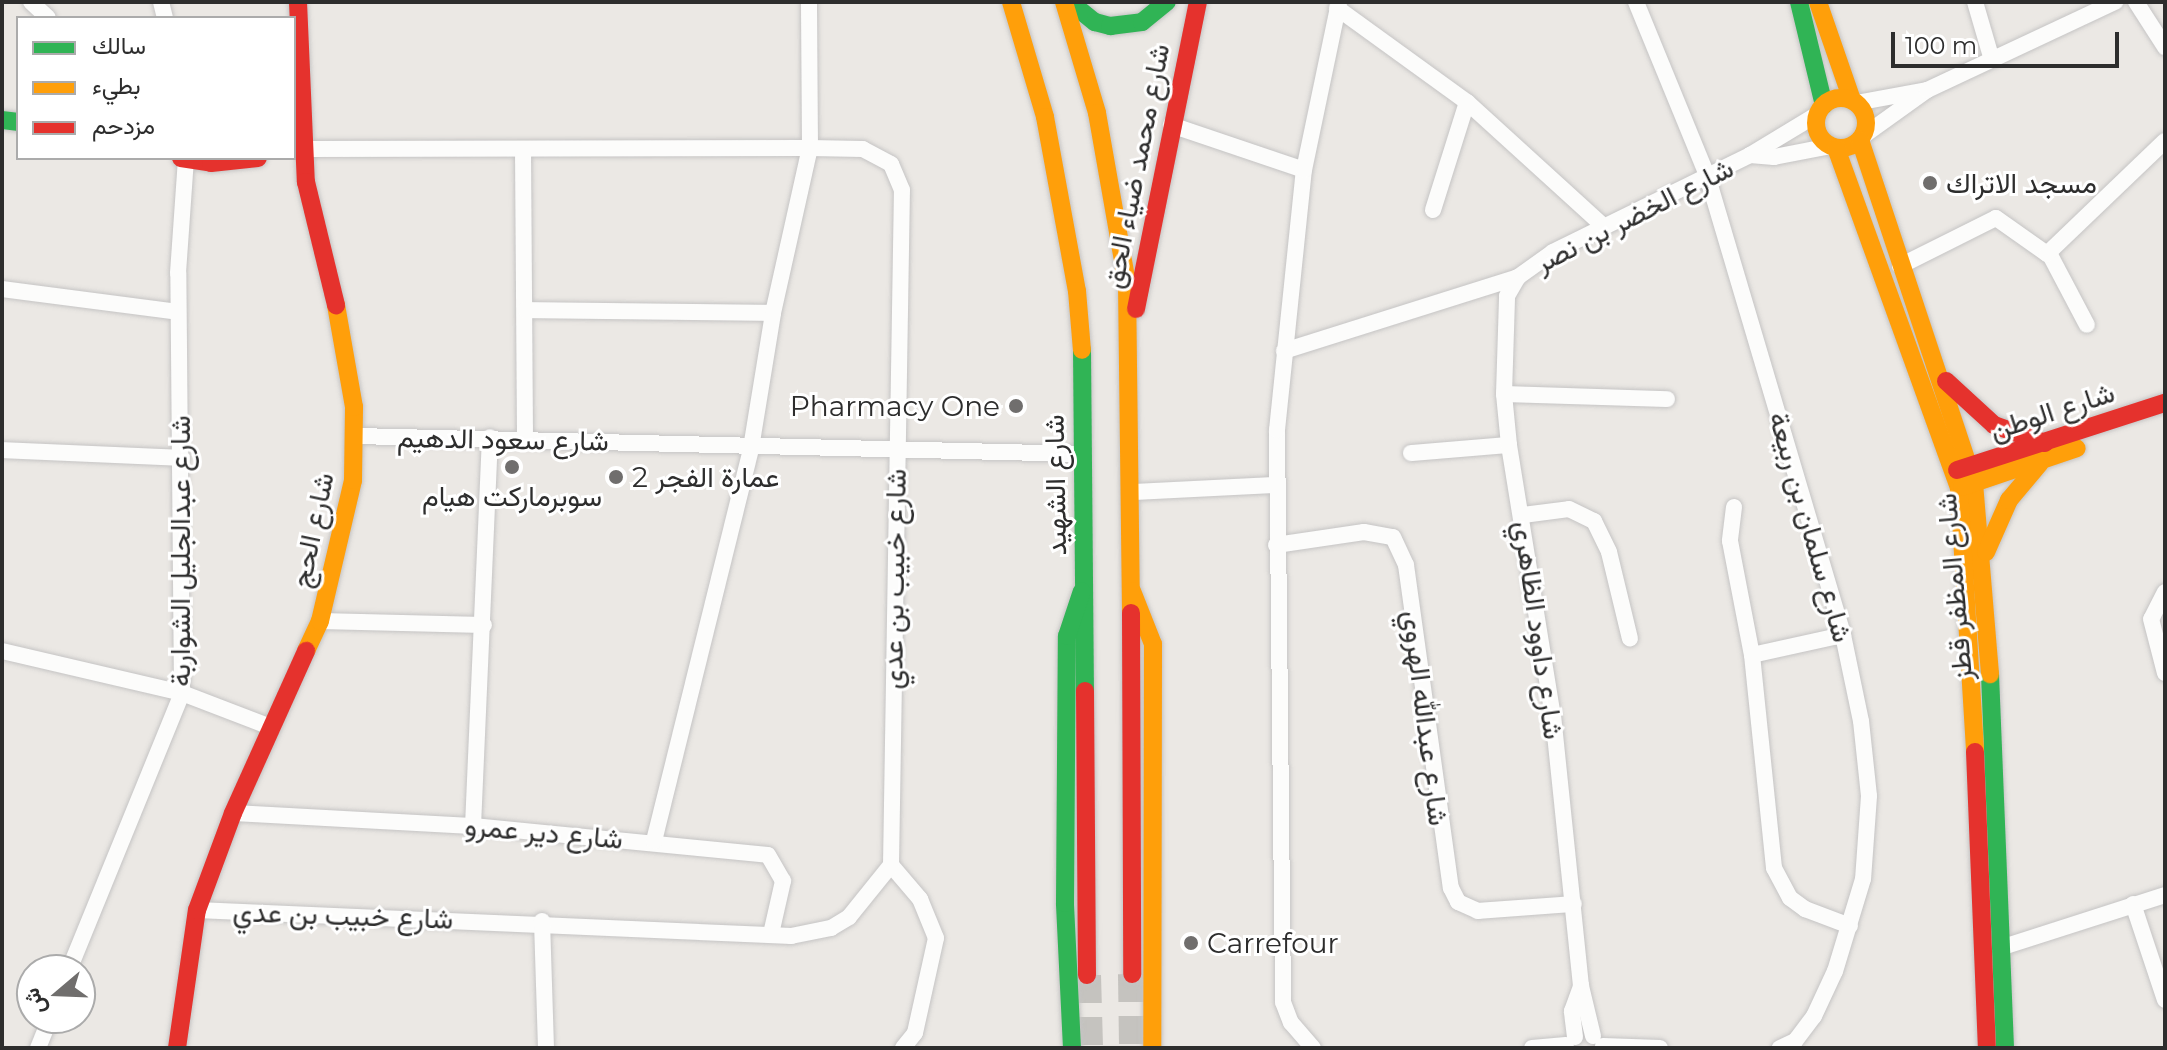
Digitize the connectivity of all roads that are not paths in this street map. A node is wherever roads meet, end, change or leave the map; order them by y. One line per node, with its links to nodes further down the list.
1 (31, 2): 16 (street)
2 (298, 2): 28 (main road, شارع الحج)
3 (809, 2): 27 (street)
4 (1011, 2): 62 (main road, شارع الشهيد)
5 (1064, 2): 46 (main road)
6 (1070, 2): 7 (main road, شارع محمد ضياء الحق)
7 (1167, 2)
8 (1198, 2): 23 (main road, شارع محمد ضياء الحق)
9 (1636, 2): 35 (street, شارع سلمان بن ربيعة)
10 (1799, 2): 22 (main road)
11 (1818, 2): 21 (main road)
12 (1975, 2): 18 (street)
13 (2115, 2): 18 (street)
14 (2136, 2): 17 (street)
15 (1338, 5): 20 (street); 34 (street)
16 (46, 16)
17 (2165, 47)
18 (1992, 60): 19 (street)
19 (1927, 90): 21 (street); 24 (street)
20 (1467, 102): 36 (street); 37 (street)
21 (1854, 102): 22 (main road); 24 (main road)
22 (1821, 109): 26 (main road); 30 (street, شارع الخضر بن نصر)
23 (1171, 125): 34 (street); 46 (main road, شارع محمد ضياء الحق)
24 (1862, 138): 26 (main road); 39 (main road, شارع المظفر قطز)
25 (2165, 141): 38 (street)
26 (1833, 147): 30 (street, شارع الخضر بن نصر); 64 (main road, شارع المظفر قطز)
27 (810, 148): 29 (street, شارع خبيب بن عدي); 44 (street); 59 (street, شارع خبيب بن عدي)
28 (298, 150): 29 (street, شارع خبيب بن عدي); 53 (main road, شارع الحج)
29 (523, 150): 42 (street)
30 (1750, 155): 35 (street, شارع الخضر بن نصر)
31 (184, 160): 43 (street, شارع عبدالجليل الشواربة)
32 (195, 160): 33 (main road)
33 (239, 160)
34 (1304, 170): 47 (street)
35 (1707, 175): 37 (street, شارع الخضر بن نصر); 76 (street, شارع سلمان بن ربيعة)
36 (1433, 210)
37 (1602, 225): 40 (street, شارع الخضر بن نصر)
38 (2049, 253): 39 (street); 45 (street)
39 (1900, 266): 48 (main road, شارع المظفر قطز)
40 (1518, 277): 47 (street); 49 (street, شارع داوود الظاهري)
41 (2, 289): 43 (street)
42 (526, 310): 44 (street); 55 (street)
43 (178, 312): 63 (street, شارع عبدالجليل الشواربة)
44 (773, 313): 57 (street)
45 (2087, 325)
46 (1131, 341): 66 (main road)
47 (1284, 351): 65 (street)
48 (1942, 378): 60 (main road); 64 (main road, شارع المظفر قطز)
49 (1504, 394): 50 (street); 56 (street, شارع داوود الظاهري)
50 (1667, 399)
51 (2165, 403): 60 (main road, شارع الوطن)
52 (2165, 418): 60 (main road, شارع الوطن)
53 (356, 436): 54 (street, شارع سعود الدهيم); 74 (main road, شارع الحج)
54 (490, 437): 55 (street, شارع سعود الدهيم); 75 (street)
55 (525, 437): 57 (street, شارع سعود الدهيم)
56 (1509, 445): 61 (street); 68 (street, شارع داوود الظاهري)
57 (751, 448): 59 (street, شارع سعود الدهيم); 85 (street)
58 (2, 450): 63 (street)
59 (897, 452): 62 (street, شارع سعود الدهيم); 86 (street, شارع خبيب بن عدي)
60 (2044, 452): 64 (main road, شارع الوطن); 70 (main road)
61 (1411, 453)
62 (1083, 454): 71 (main road, شارع الشهيد)
63 (182, 458): 81 (street, شارع عبدالجليل الشواربة)
64 (1965, 477): 70 (main road, شارع المظفر قطز); 111 (main road, شارع المظفر قطز)
65 (1276, 485): 66 (street); 69 (street)
66 (1132, 492): 72 (main road)
67 (1734, 507): 79 (street)
68 (1523, 515): 77 (street); 88 (street, شارع داوود الظاهري)
69 (1276, 545): 88 (street, شارع عبدالله الهروي); 107 (street)
70 (1984, 557): 94 (main road, شارع المظفر قطز)
71 (1084, 587): 97 (main road, شارع الشهيد); 106 (main road)
72 (1132, 591): 96 (main road); 102 (main road)
73 (2165, 592): 80 (street)
74 (320, 621): 75 (street); 82 (main road, شارع الحج)
75 (484, 625): 84 (street)
76 (1843, 635): 79 (street); 92 (street, شارع سلمان بن ربيعة)
77 (1630, 639)
78 (2, 651): 81 (street)
79 (1752, 655): 92 (street)
80 (2165, 673)
81 (182, 693): 82 (street); 95 (street, شارع عبدالجليل الشواربة)
82 (273, 728): 83 (main road, شارع الحج)
83 (233, 813): 84 (street, شارع دير عمرو); 90 (main road, شارع الحج)
84 (473, 826): 85 (street, شارع دير عمرو)
85 (654, 841): 93 (street, شارع دير عمرو)
86 (891, 865): 93 (street, شارع خبيب بن عدي); 105 (street)
87 (2165, 895): 89 (street)
88 (1574, 904): 98 (street, شارع داوود الظاهري)
89 (2133, 904): 94 (street); 99 (street)
90 (197, 910): 91 (street, شارع خبيب بن عدي); 103 (main road, شارع الحج)
91 (542, 921): 93 (street, شارع خبيب بن عدي); 104 (street)
92 (1850, 926): 110 (street, شارع سلمان بن ربيعة)
93 (771, 934)
94 (2000, 948): 112 (main road, شارع المظفر قطز)
95 (76, 954)
96 (1132, 974)
97 (1087, 975)
98 (1581, 986): 100 (street, شارع داوود الظاهري); 101 (street, شارع داوود الظاهري)
99 (2165, 1000)
100 (1569, 1043): 101 (street); 108 (street)
101 (1599, 1043): 109 (street)
102 (1153, 1046)
103 (177, 1048)
104 (546, 1048)
105 (903, 1048)
106 (1072, 1048)
107 (1313, 1048)
108 (1532, 1048)
109 (1660, 1048)
110 (1783, 1048)
111 (1987, 1048)
112 (2005, 1048)

